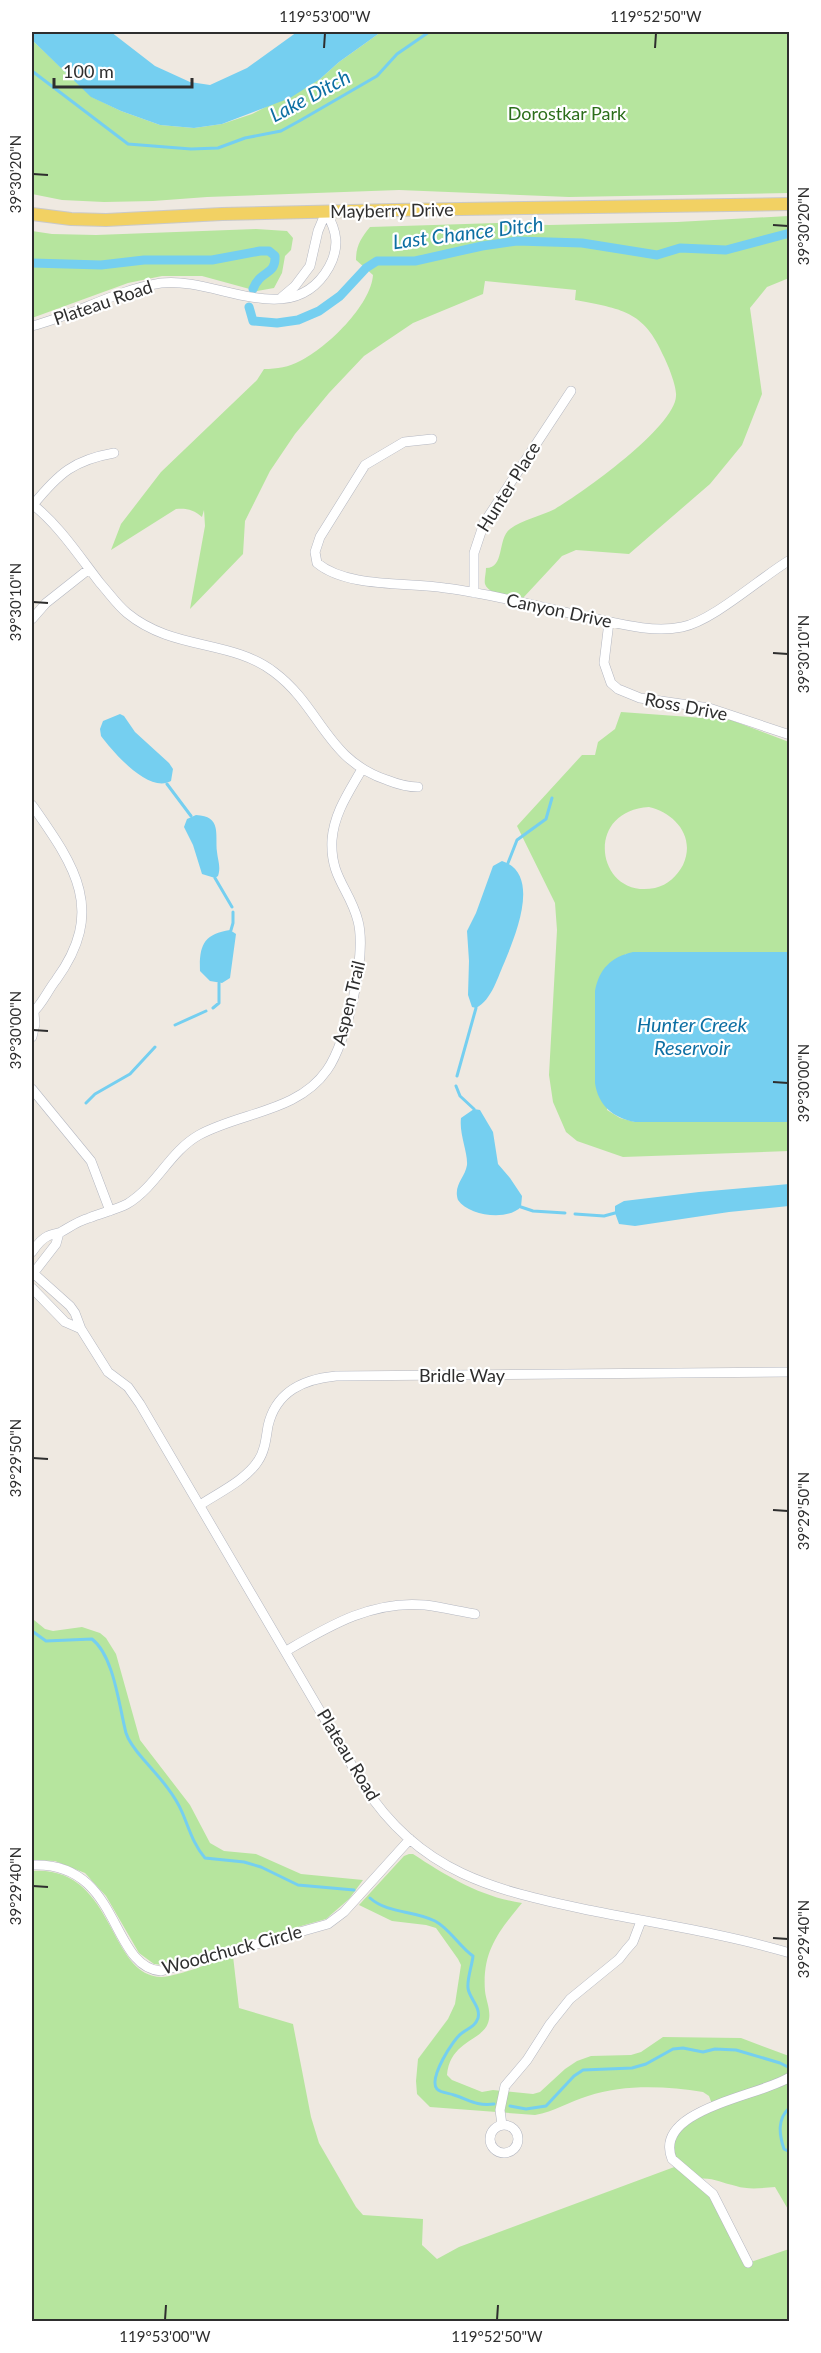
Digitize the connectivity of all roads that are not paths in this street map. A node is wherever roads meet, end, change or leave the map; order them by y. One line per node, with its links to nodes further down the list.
1 (789, 204): 2 (main road, Mayberry Drive)
2 (326, 212): 3 (main road, Mayberry Drive); 4 (street); 4 (street, Plateau Road)
3 (32, 214)
4 (280, 298): 5 (street, Plateau Road)
5 (32, 326)
6 (571, 391): 12 (street, Hunter Place)
7 (432, 439): 12 (street, Canyon Drive)
8 (114, 453): 9 (street)
9 (32, 504): 11 (street)
10 (789, 560): 14 (street, Canyon Drive)
11 (89, 569): 13 (street); 16 (street)
12 (474, 593): 14 (street, Canyon Drive)
13 (32, 618)
14 (609, 622): 15 (street, Ross Drive)
15 (789, 735)
16 (362, 770): 17 (street); 22 (street, Aspen Trail)
17 (418, 787)
18 (32, 805): 19 (street)
19 (33, 1013): 20 (street)
20 (32, 1037)
21 (32, 1089): 22 (street)
22 (110, 1211): 23 (street, Aspen Trail)
23 (59, 1233): 24 (street, Aspen Trail); 25 (street)
24 (32, 1251)
25 (32, 1274): 27 (street, Plateau Road)
26 (32, 1288): 27 (street, Plateau Road)
27 (81, 1329): 29 (street, Plateau Road)
28 (789, 1372): 29 (street, Bridle Way)
29 (200, 1505): 31 (street, Plateau Road)
30 (475, 1614): 31 (street)
31 (286, 1651): 32 (street, Plateau Road)
32 (410, 1839): 33 (street, Woodchuck Circle); 34 (street, Plateau Road)
33 (32, 1865)
34 (641, 1921): 35 (street, Plateau Road); 37 (street)
35 (789, 1953)
36 (789, 2077): 38 (street)
37 (502, 2125)
38 (748, 2263)

